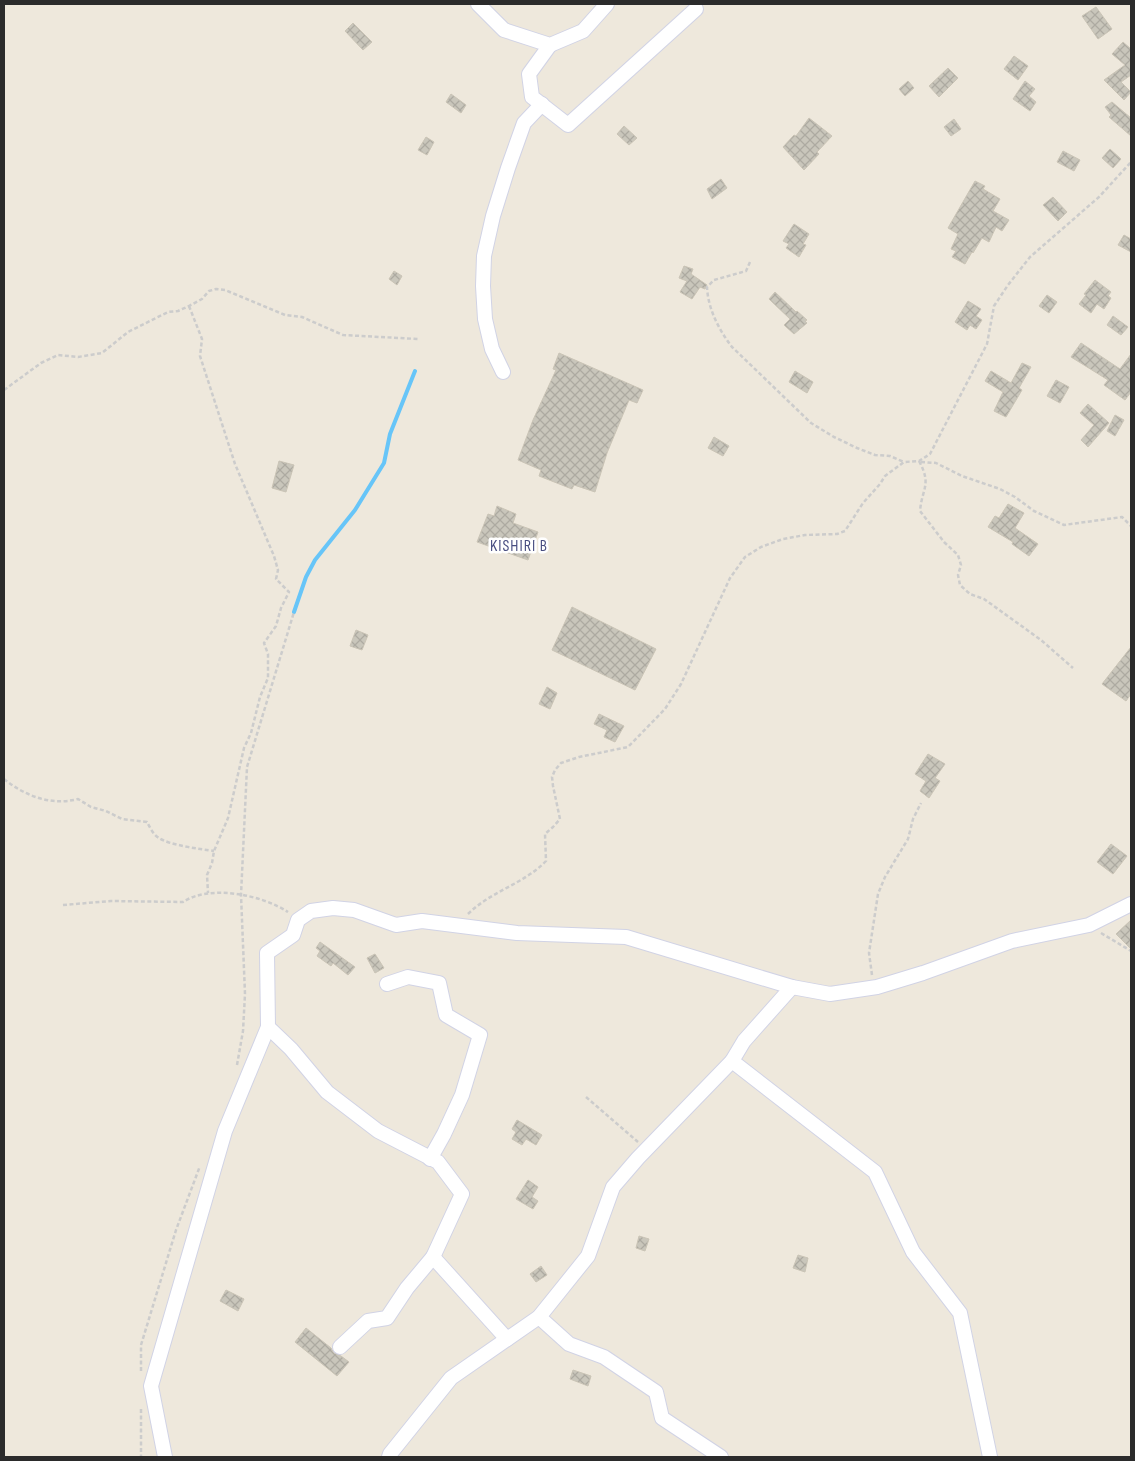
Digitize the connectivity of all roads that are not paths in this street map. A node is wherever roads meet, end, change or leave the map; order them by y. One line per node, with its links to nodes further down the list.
1 (478, 4): 4 (street)
2 (608, 4): 4 (street)
3 (696, 9): 5 (street)
4 (550, 45): 5 (street)
5 (542, 104): 6 (street)
6 (503, 372)
7 (1131, 904): 9 (street)
8 (387, 984): 12 (street)
9 (792, 987): 10 (street); 11 (street)
10 (268, 1027): 12 (street); 17 (street)
11 (732, 1061): 14 (street); 20 (street)
12 (430, 1158): 13 (street)
13 (433, 1257): 15 (street); 16 (street)
14 (539, 1317): 15 (street); 19 (street)
15 (507, 1340): 18 (street)
16 (340, 1347)
17 (165, 1457)
18 (389, 1457)
19 (721, 1457)
20 (990, 1457)

